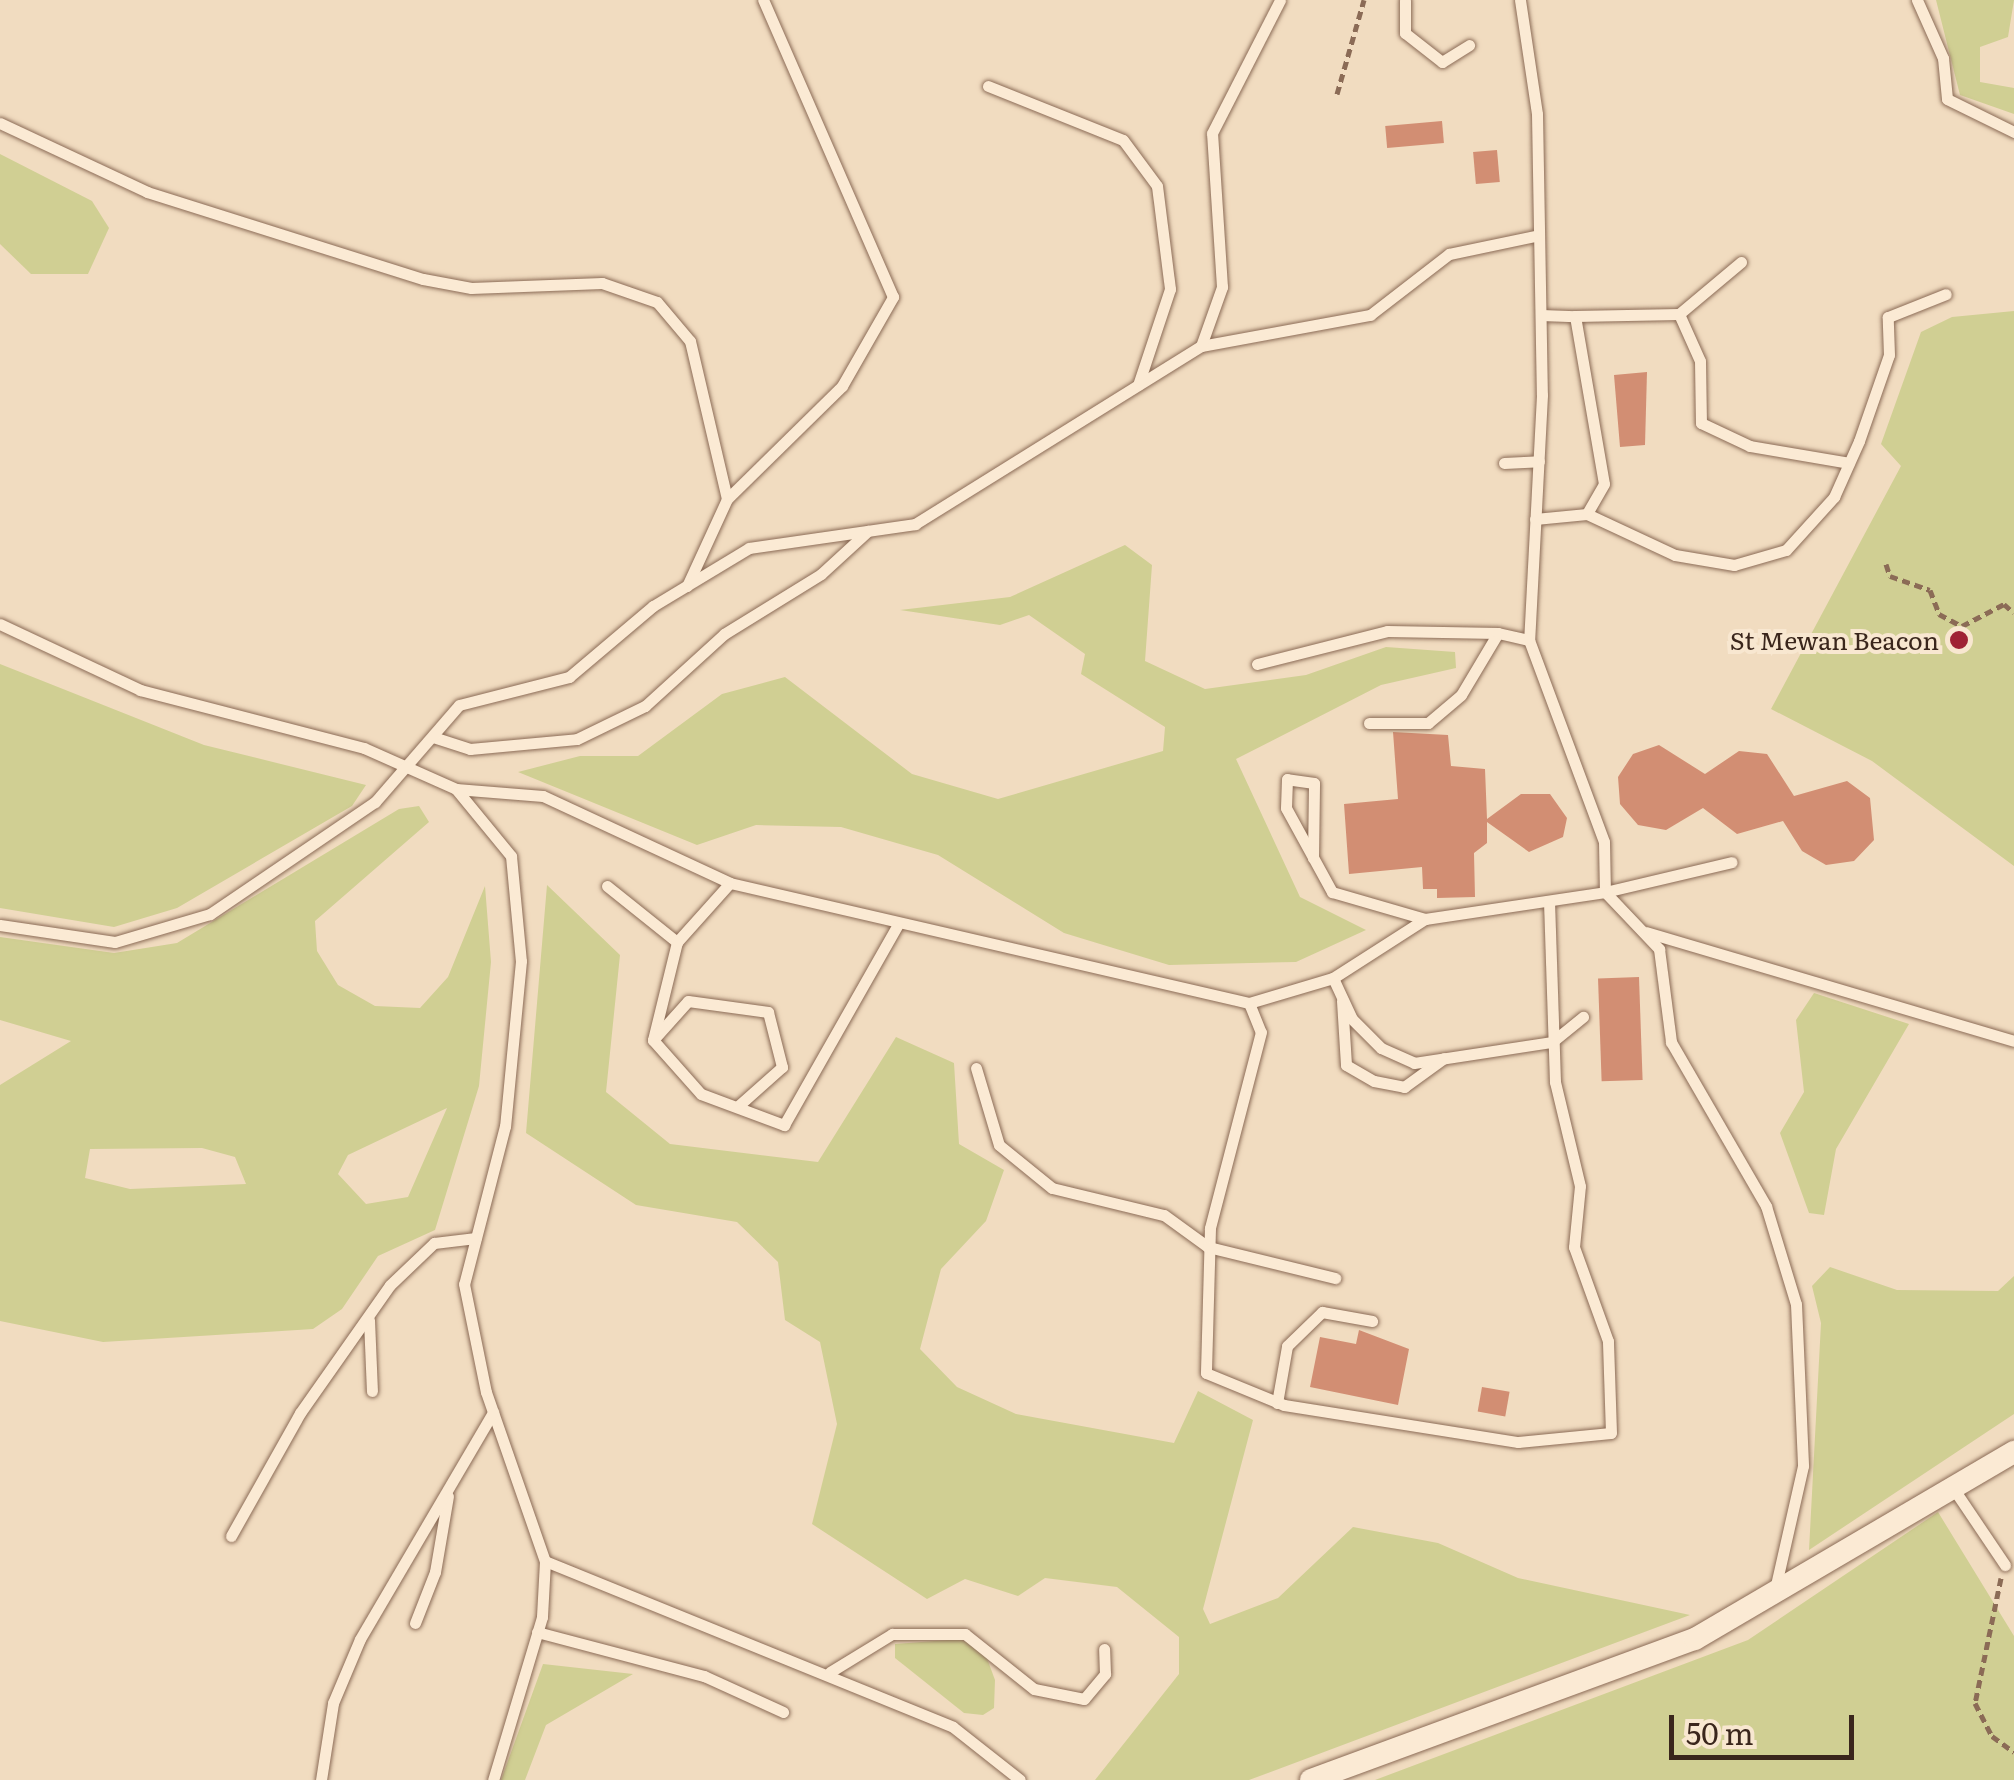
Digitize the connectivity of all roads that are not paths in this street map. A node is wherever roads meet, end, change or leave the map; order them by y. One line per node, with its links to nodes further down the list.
1 (763, 0): 21 (lane)
2 (1280, 0): 16 (lane)
3 (1405, 0): 6 (lane)
4 (1520, 0): 10 (lane)
5 (1918, 0): 9 (lane)
6 (1469, 45)
7 (988, 86): 17 (lane)
8 (0, 122): 21 (lane)
9 (2014, 132)
10 (1539, 235): 14 (lane); 16 (lane)
11 (1740, 262): 13 (lane)
12 (1946, 294): 20 (lane)
13 (1679, 314): 15 (lane); 20 (lane)
14 (1540, 315): 15 (lane); 18 (lane)
15 (1574, 316): 22 (lane)
16 (1201, 346): 17 (lane)
17 (1138, 385): 24 (lane)
18 (1539, 461): 19 (lane); 23 (lane)
19 (1504, 462)
20 (1849, 463): 22 (lane)
21 (728, 498): 25 (lane)
22 (1587, 514): 23 (lane)
23 (1535, 519): 28 (lane)
24 (868, 531): 25 (lane); 31 (lane)
25 (687, 586): 31 (lane)
26 (0, 624): 32 (lane)
27 (1498, 634): 28 (lane); 29 (lane); 30 (lane)
28 (1529, 640): 38 (lane)
29 (1257, 664)
30 (1369, 723)
31 (434, 737): 32 (lane)
32 (408, 768): 33 (lane); 42 (lane)
33 (456, 790): 36 (lane); 55 (lane)
34 (1313, 858): 34 (lane); 40 (lane)
35 (1732, 862): 38 (lane)
36 (730, 884): 41 (lane); 44 (lane)
37 (607, 886): 44 (lane)
38 (1605, 892): 39 (lane); 43 (lane)
39 (1549, 901): 40 (lane); 51 (lane)
40 (1425, 919): 45 (lane)
41 (898, 924): 47 (lane); 54 (lane)
42 (0, 925)
43 (1646, 932): 50 (lane); 69 (lane)
44 (677, 942): 49 (lane)
45 (1333, 978): 46 (lane); 47 (lane)
46 (1342, 997): 52 (lane); 52 (lane)
47 (1249, 1002): 56 (lane)
48 (1583, 1016): 51 (lane)
49 (653, 1040): 54 (lane); 54 (lane)
50 (2013, 1041)
51 (1552, 1042): 52 (lane); 61 (lane)
52 (1448, 1056)
53 (976, 1068): 56 (lane)
54 (737, 1108)
55 (476, 1238): 58 (lane); 62 (lane)
56 (1208, 1248): 57 (lane); 61 (lane)
57 (1335, 1278)
58 (370, 1320): 60 (lane); 66 (lane)
59 (1372, 1321): 61 (lane)
60 (372, 1391)
61 (1277, 1402)
62 (493, 1412): 64 (lane); 67 (lane)
63 (2014, 1452): 65 (street)
64 (450, 1486): 70 (lane); 75 (lane)
65 (1953, 1488): 68 (lane); 69 (street)
66 (231, 1536)
67 (545, 1562): 71 (lane); 73 (lane)
68 (2005, 1565)
69 (1774, 1594): 78 (street)
70 (415, 1623)
71 (538, 1632): 74 (lane); 76 (lane)
72 (1104, 1649): 73 (lane)
73 (830, 1672): 77 (lane)
74 (783, 1712)
75 (320, 1780)
76 (493, 1780)
77 (1020, 1780)
78 (1311, 1780)

